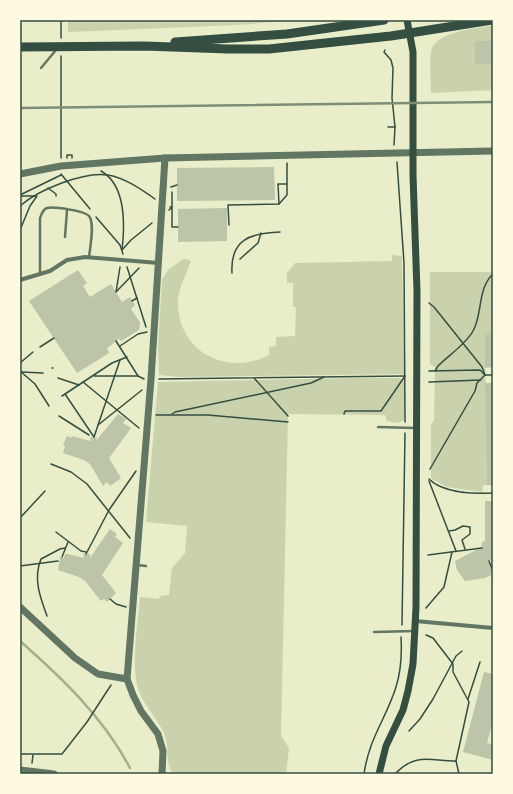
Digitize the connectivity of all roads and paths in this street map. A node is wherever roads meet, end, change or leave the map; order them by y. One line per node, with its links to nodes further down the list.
1 (384, 20): 5 (highway)
2 (407, 20): 4 (main road)
3 (492, 20): 4 (highway)
4 (409, 33): 5 (highway); 14 (main road)
5 (144, 46): 7 (highway)
6 (20, 47): 7 (highway)
7 (59, 47): 9 (lane)
8 (385, 50): 11 (path)
9 (41, 68)
10 (388, 127): 11 (path)
11 (395, 127): 12 (path)
12 (394, 142)
13 (493, 151): 14 (street)
14 (413, 153): 16 (street); 107 (main road)
15 (67, 155): 17 (path)
16 (287, 156): 18 (street); 24 (path)
17 (72, 158)
18 (165, 158): 20 (street); 32 (street)
19 (396, 159): 72 (path)
20 (88, 164): 21 (street); 23 (path)
21 (20, 174)
22 (61, 175): 27 (path)
23 (108, 175): 26 (path); 32 (path); 39 (path)
24 (287, 184): 30 (path); 30 (path)
25 (177, 185): 32 (path)
26 (48, 188): 28 (path); 29 (path)
27 (20, 196): 28 (path)
28 (38, 196): 31 (path); 35 (path)
29 (56, 196)
30 (279, 204): 34 (path)
31 (20, 206)
32 (163, 206): 43 (street)
33 (67, 210): 38 (lane); 40 (lane); 46 (lane)
34 (228, 225)
35 (20, 230)
36 (280, 232): 37 (path)
37 (261, 234): 41 (path); 45 (path)
38 (65, 237)
39 (122, 250)
40 (89, 257): 42 (street); 46 (street)
41 (240, 260)
42 (149, 262): 43 (street); 44 (path)
43 (159, 263): 95 (street)
44 (120, 266)
45 (232, 273)
46 (40, 274): 48 (street)
47 (493, 274): 55 (path)
48 (20, 280)
49 (135, 294): 50 (path)
50 (137, 298): 51 (path); 56 (path)
51 (132, 301)
52 (429, 303): 55 (path)
53 (54, 338): 57 (path)
54 (116, 341): 56 (path)
55 (463, 342): 64 (path); 66 (path)
56 (120, 346): 59 (path)
57 (40, 348)
58 (33, 352): 61 (path)
59 (127, 357): 60 (path); 70 (path)
60 (120, 360): 68 (path); 69 (path)
61 (20, 363)
62 (21, 371): 65 (path); 86 (path)
63 (429, 371): 64 (path)
64 (435, 371): 66 (path)
65 (43, 373)
66 (485, 375): 67 (path); 77 (path)
67 (493, 375)
68 (92, 376): 69 (path); 78 (path)
69 (115, 376): 70 (path); 85 (path)
70 (138, 376): 75 (path)
71 (326, 376): 72 (path); 74 (path); 82 (path)
72 (405, 376): 92 (path); 103 (path)
73 (58, 378): 80 (path)
74 (254, 378): 76 (path); 82 (path)
75 (144, 379)
76 (159, 379)
77 (481, 380): 79 (path); 112 (path)
78 (83, 382): 80 (path); 85 (path)
79 (429, 382)
80 (80, 385): 83 (path)
81 (143, 390): 87 (path)
82 (265, 392): 93 (path); 102 (path)
83 (65, 394): 84 (path); 109 (path)
84 (62, 396)
85 (106, 401): 87 (path); 105 (path)
86 (49, 406)
87 (117, 410): 105 (path); 108 (path)
88 (352, 411): 89 (path); 94 (path); 96 (path)
89 (359, 411): 90 (path); 97 (path)
90 (366, 411): 91 (path); 98 (path)
91 (374, 411): 92 (path); 99 (path)
92 (381, 411): 100 (path)
93 (172, 414): 95 (path); 104 (path)
94 (344, 414)
95 (148, 415): 132 (street)
96 (352, 415)
97 (359, 415)
98 (366, 415)
99 (373, 415)
100 (380, 415)
101 (59, 416): 109 (path)
102 (288, 416)
103 (405, 418)
104 (288, 422)
105 (97, 426): 109 (path)
106 (378, 427): 107 (lane)
107 (418, 428): 142 (main road)
108 (140, 429)
109 (91, 435)
110 (406, 440): 141 (path)
111 (51, 464): 116 (path)
112 (430, 469)
113 (137, 470): 116 (path)
114 (45, 491): 117 (path)
115 (493, 493): 118 (path)
116 (109, 510): 120 (path); 121 (path)
117 (20, 518)
118 (449, 531): 124 (path); 125 (path)
119 (56, 532): 121 (path)
120 (131, 540)
121 (68, 542): 122 (path)
122 (65, 548): 128 (path); 131 (path)
123 (482, 548): 124 (path)
124 (466, 550): 125 (path)
125 (456, 551): 126 (path)
126 (452, 552): 127 (path); 139 (path)
127 (428, 555)
128 (62, 558)
129 (490, 560): 135 (path)
130 (58, 561): 131 (path)
131 (40, 562): 133 (path); 140 (path)
132 (136, 565): 134 (lane); 151 (street)
133 (20, 566)
134 (146, 566)
135 (493, 571)
136 (110, 600): 138 (path)
137 (20, 607): 151 (street)
138 (126, 607)
139 (426, 608)
140 (47, 616)
141 (402, 618)
142 (416, 621): 143 (street); 144 (main road)
143 (493, 628)
144 (415, 631): 145 (lane); 163 (main road)
145 (374, 632)
146 (426, 635): 150 (path)
147 (401, 639): 162 (path)
148 (462, 651): 150 (path)
149 (480, 662): 153 (path)
150 (453, 664): 153 (path); 154 (path)
151 (127, 679): 161 (street)
152 (111, 685): 156 (path)
153 (468, 699): 157 (path)
154 (409, 731)
155 (20, 754): 156 (path)
156 (33, 755): 158 (path)
157 (456, 761): 164 (path); 165 (path)
158 (32, 765)
159 (20, 770): 160 (street)
160 (54, 774)
161 (162, 774)
162 (364, 774)
163 (379, 774)
164 (395, 774)
165 (459, 774)

